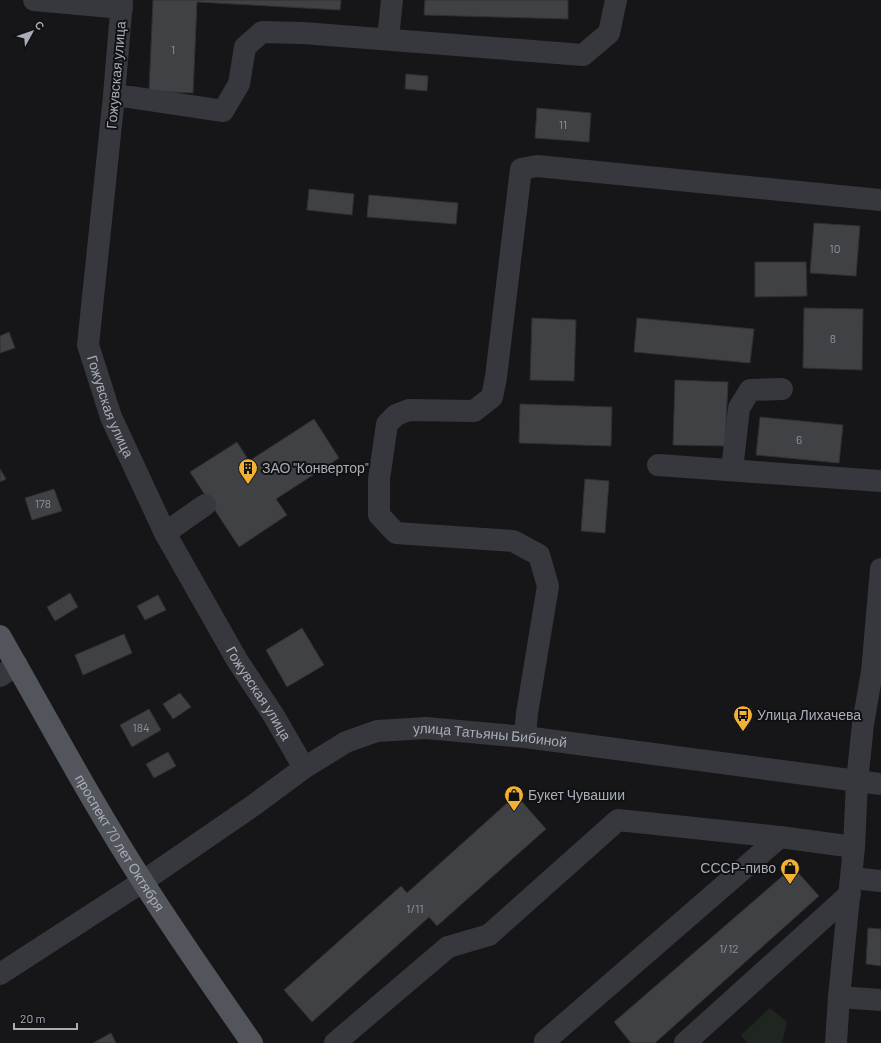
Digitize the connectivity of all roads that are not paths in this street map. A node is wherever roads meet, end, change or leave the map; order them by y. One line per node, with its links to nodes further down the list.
1 (34, 0): 4 (street)
2 (392, 0): 5 (street)
3 (616, 0): 5 (street)
4 (122, 4): 6 (street, Гожувская улица)
5 (388, 39): 6 (street)
6 (114, 96): 13 (street, Гожувская улица)
7 (881, 200): 18 (street)
8 (782, 389): 10 (street)
9 (658, 465): 10 (street)
10 (732, 470): 11 (street)
11 (881, 481)
12 (205, 505): 13 (street)
13 (165, 532): 19 (street, Гожувская улица)
14 (881, 569): 16 (street)
15 (0, 636): 17 (main road, проспект 70 лет Октября)
16 (876, 668): 20 (street)
17 (8, 670): 25 (main road, проспект 70 лет Октября)
18 (525, 737): 19 (street, улица Татьяны Бибиной); 20 (street, улица Татьяны Бибиной)
19 (304, 768): 25 (street, улица Татьяны Бибиной)
20 (857, 782): 21 (street, улица Татьяны Бибиной); 23 (street)
21 (881, 784)
22 (780, 837): 23 (street); 31 (street); 32 (street)
23 (854, 847): 26 (street)
24 (881, 881): 26 (street)
25 (142, 882): 27 (street, улица Татьяны Бибиной); 30 (main road, проспект 70 лет Октября)
26 (851, 886): 28 (street); 33 (street)
27 (0, 974)
28 (839, 997): 29 (street); 34 (street)
29 (881, 1000)
30 (252, 1043)
31 (335, 1043)
32 (547, 1043)
33 (685, 1043)
34 (836, 1043)

